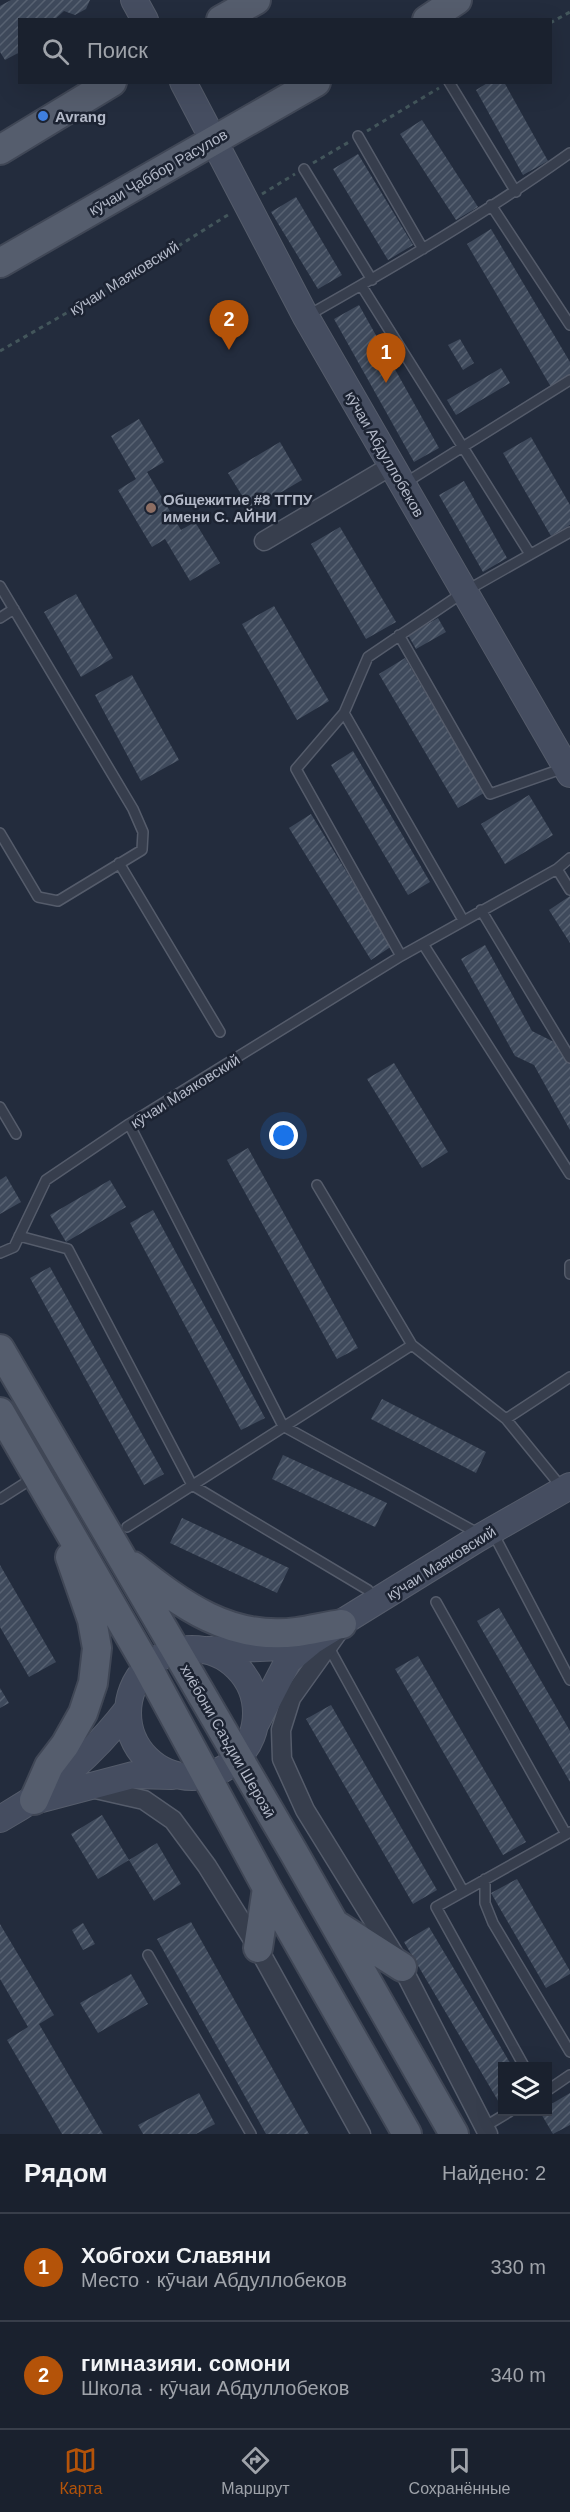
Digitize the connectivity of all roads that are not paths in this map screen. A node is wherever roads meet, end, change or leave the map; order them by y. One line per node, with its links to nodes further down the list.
1 (134, 0): 4 (street)
2 (256, 0): 5 (main road)
3 (457, 0): 6 (main road)
4 (144, 18)
5 (224, 18)
6 (430, 18)
7 (109, 84): 13 (main road)
8 (184, 84): 12 (street, кӯчаи Абдуллобеков)
9 (313, 84): 12 (main road, кӯчаи Ҷаббор Расулов)
10 (450, 84): 16 (lane)
11 (358, 136): 18 (lane)
12 (213, 141): 19 (main road, кӯчаи Ҷаббор Расулов); 22 (street, кӯчаи Абдуллобеков)
13 (0, 150)
14 (570, 153): 16 (lane)
15 (304, 169): 20 (lane)
16 (516, 192): 17 (lane)
17 (491, 205): 18 (lane); 23 (lane)
18 (423, 249): 20 (lane)
19 (0, 263)
20 (372, 280): 21 (lane)
21 (361, 285): 22 (lane); 25 (lane)
22 (306, 316): 26 (street, кӯчаи Абдуллобеков)
23 (570, 325)
24 (570, 380): 25 (lane)
25 (465, 447): 26 (lane); 29 (lane)
26 (397, 475): 28 (street); 31 (street, кӯчаи Абдуллобеков)
27 (570, 532): 29 (lane)
28 (264, 541)
29 (530, 554): 31 (lane)
30 (0, 586): 32 (lane)
31 (464, 592): 34 (lane); 36 (street, кӯчаи Абдуллобеков)
32 (14, 609): 33 (lane); 39 (lane)
33 (0, 618)
34 (399, 635): 35 (lane); 36 (lane)
35 (344, 713): 43 (lane); 45 (lane)
36 (568, 771)
37 (0, 833): 39 (lane)
38 (570, 858): 40 (lane, кӯчаи Маяковский)
39 (119, 863): 46 (lane)
40 (557, 869): 41 (lane); 42 (lane, кӯчаи Маяковский)
41 (570, 890)
42 (481, 910): 43 (lane, кӯчаи Маяковский); 47 (lane)
43 (463, 920): 44 (lane, кӯчаи Маяковский)
44 (423, 944): 45 (lane, кӯчаи Маяковский); 51 (lane)
45 (401, 956): 49 (lane, кӯчаи Маяковский)
46 (220, 1032)
47 (570, 1058)
48 (0, 1107): 50 (lane)
49 (129, 1124): 53 (lane, кӯчаи Маяковский); 62 (lane)
50 (16, 1134)
51 (570, 1174)
52 (317, 1185): 57 (lane)
53 (19, 1236): 54 (lane, кӯчаи Маяковский); 64 (lane)
54 (0, 1253)
55 (570, 1265): 56 (lane)
56 (570, 1274)
57 (412, 1345): 61 (lane); 62 (lane)
58 (0, 1349): 70 (main road, хиёбони Саъдии Шерозӣ)
59 (570, 1377): 61 (lane)
60 (0, 1412): 63 (main road)
61 (506, 1419): 65 (lane)
62 (283, 1426): 64 (lane); 69 (lane)
63 (37, 1476): 66 (lane); 67 (main road)
64 (192, 1485): 68 (lane); 72 (lane)
65 (566, 1488): 69 (street, кӯчаи Маяковский)
66 (0, 1499)
67 (62, 1520): 76 (main road); 83 (main road)
68 (126, 1527)
69 (485, 1535): 72 (street, кӯчаи Маяковский); 77 (lane)
70 (121, 1557): 73 (main road); 74 (main road, хиёбони Саъдии Шерозӣ)
71 (436, 1602): 85 (lane)
72 (375, 1604): 73 (street, кӯчаи Маяковский)
73 (326, 1636): 75 (street, кӯчаи Маяковский); 79 (street, кӯчаи Маяковский); 88 (lane); 92 (street)
74 (175, 1650): 75 (street, кӯчаи Маяковский); 76 (street, кӯчаи Маяковский); 80 (main road, хиёбони Саъдии Шерозӣ)
75 (208, 1650): 79 (street, кӯчаи Маяковский)
76 (147, 1666): 78 (street); 81 (main road)
77 (570, 1680)
78 (127, 1710): 81 (street); 83 (street)
79 (255, 1725): 80 (street, кӯчаи Маяковский)
80 (237, 1759): 81 (street); 89 (main road, хиёбони Саъдии Шерозӣ)
81 (195, 1776): 82 (street); 87 (main road)
82 (86, 1787): 83 (street); 90 (street)
83 (33, 1801): 84 (street)
84 (0, 1819)
85 (568, 1833): 86 (lane)
86 (485, 1879): 88 (lane); 93 (lane)
87 (267, 1888): 90 (main road); 101 (main road)
88 (463, 1891): 94 (lane)
89 (333, 1923): 92 (main road); 102 (main road, хиёбони Саъдии Шерозӣ)
90 (258, 1948): 100 (street)
91 (148, 1955): 99 (lane)
92 (402, 1967): 98 (street)
93 (570, 2052)
94 (521, 2062)
95 (570, 2075): 96 (lane)
96 (552, 2087)
97 (504, 2116): 98 (lane)
98 (486, 2130)
99 (250, 2134)
100 (361, 2134)
101 (407, 2134)
102 (454, 2134)

